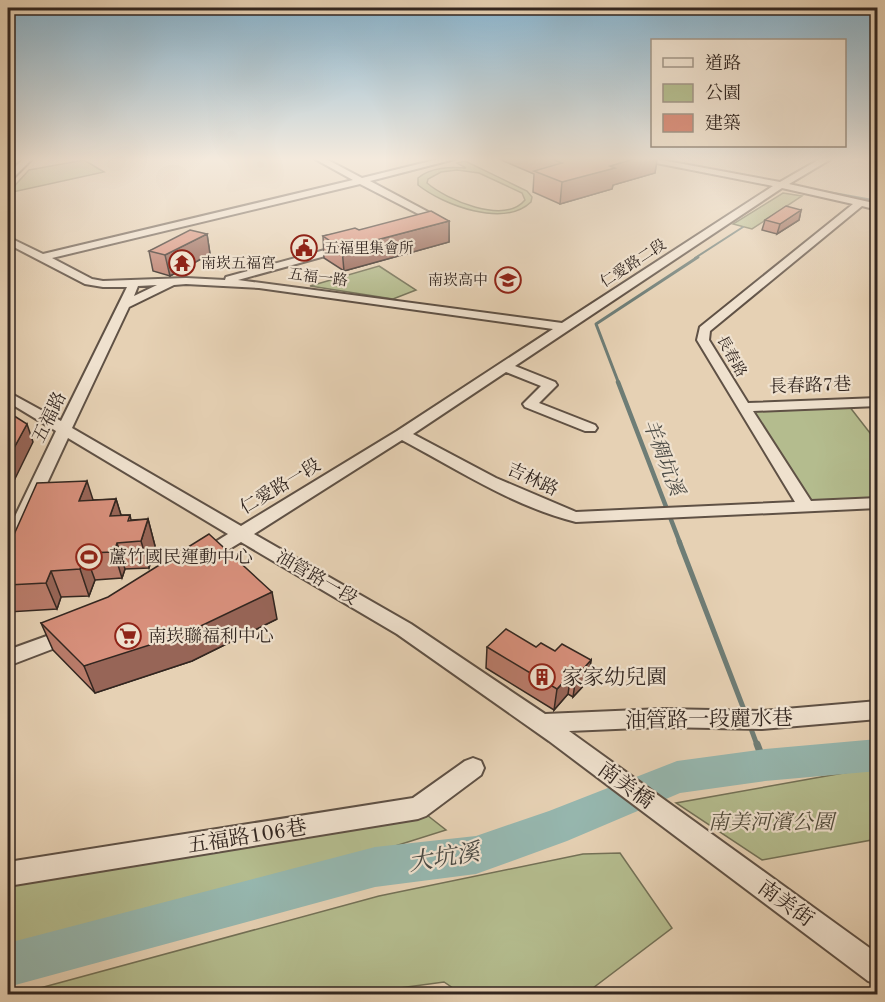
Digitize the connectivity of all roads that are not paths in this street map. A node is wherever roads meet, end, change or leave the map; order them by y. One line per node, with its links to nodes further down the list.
1 (261, 206): 8 (street)
2 (409, 206): 5 (street)
3 (749, 206): 14 (street, 仁愛路二段)
4 (857, 206): 18 (street, 長春路)
5 (430, 225)
6 (8, 240): 8 (street, 五福一路)
7 (350, 246): 9 (street)
8 (40, 258): 12 (street, 五福一路)
9 (223, 281): 10 (street, 五福一路); 14 (street, 五福一路)
10 (173, 282): 11 (street, 五福一路); 13 (street)
11 (135, 283): 12 (street, 五福一路); 13 (street, 五福路)
12 (103, 284): 13 (street)
13 (125, 303): 20 (street, 五福路)
14 (562, 327): 15 (street, 仁愛路一段)
15 (504, 366): 19 (street); 21 (street, 仁愛路一段)
16 (8, 396): 20 (street, 油管路一段)
17 (878, 402): 18 (street, 長春路7巷)
18 (743, 407): 23 (street, 長春路)
19 (590, 428)
20 (65, 429): 24 (street, 油管路一段); 25 (street, 五福路)
21 (402, 434): 23 (street, 吉林路); 24 (street, 仁愛路一段)
22 (878, 503): 23 (street)
23 (806, 506)
24 (239, 533): 26 (street, 仁愛路一段); 30 (street, 油管路一段)
25 (8, 548)
26 (190, 566)
27 (81, 629): 28 (street)
28 (8, 658)
29 (878, 710): 30 (street, 油管路一段麗水巷)
30 (549, 728): 32 (street, 南美橋)
31 (473, 768): 33 (street, 五福路106巷)
32 (695, 836): 34 (street, 南美街)
33 (8, 874)
34 (878, 971)

